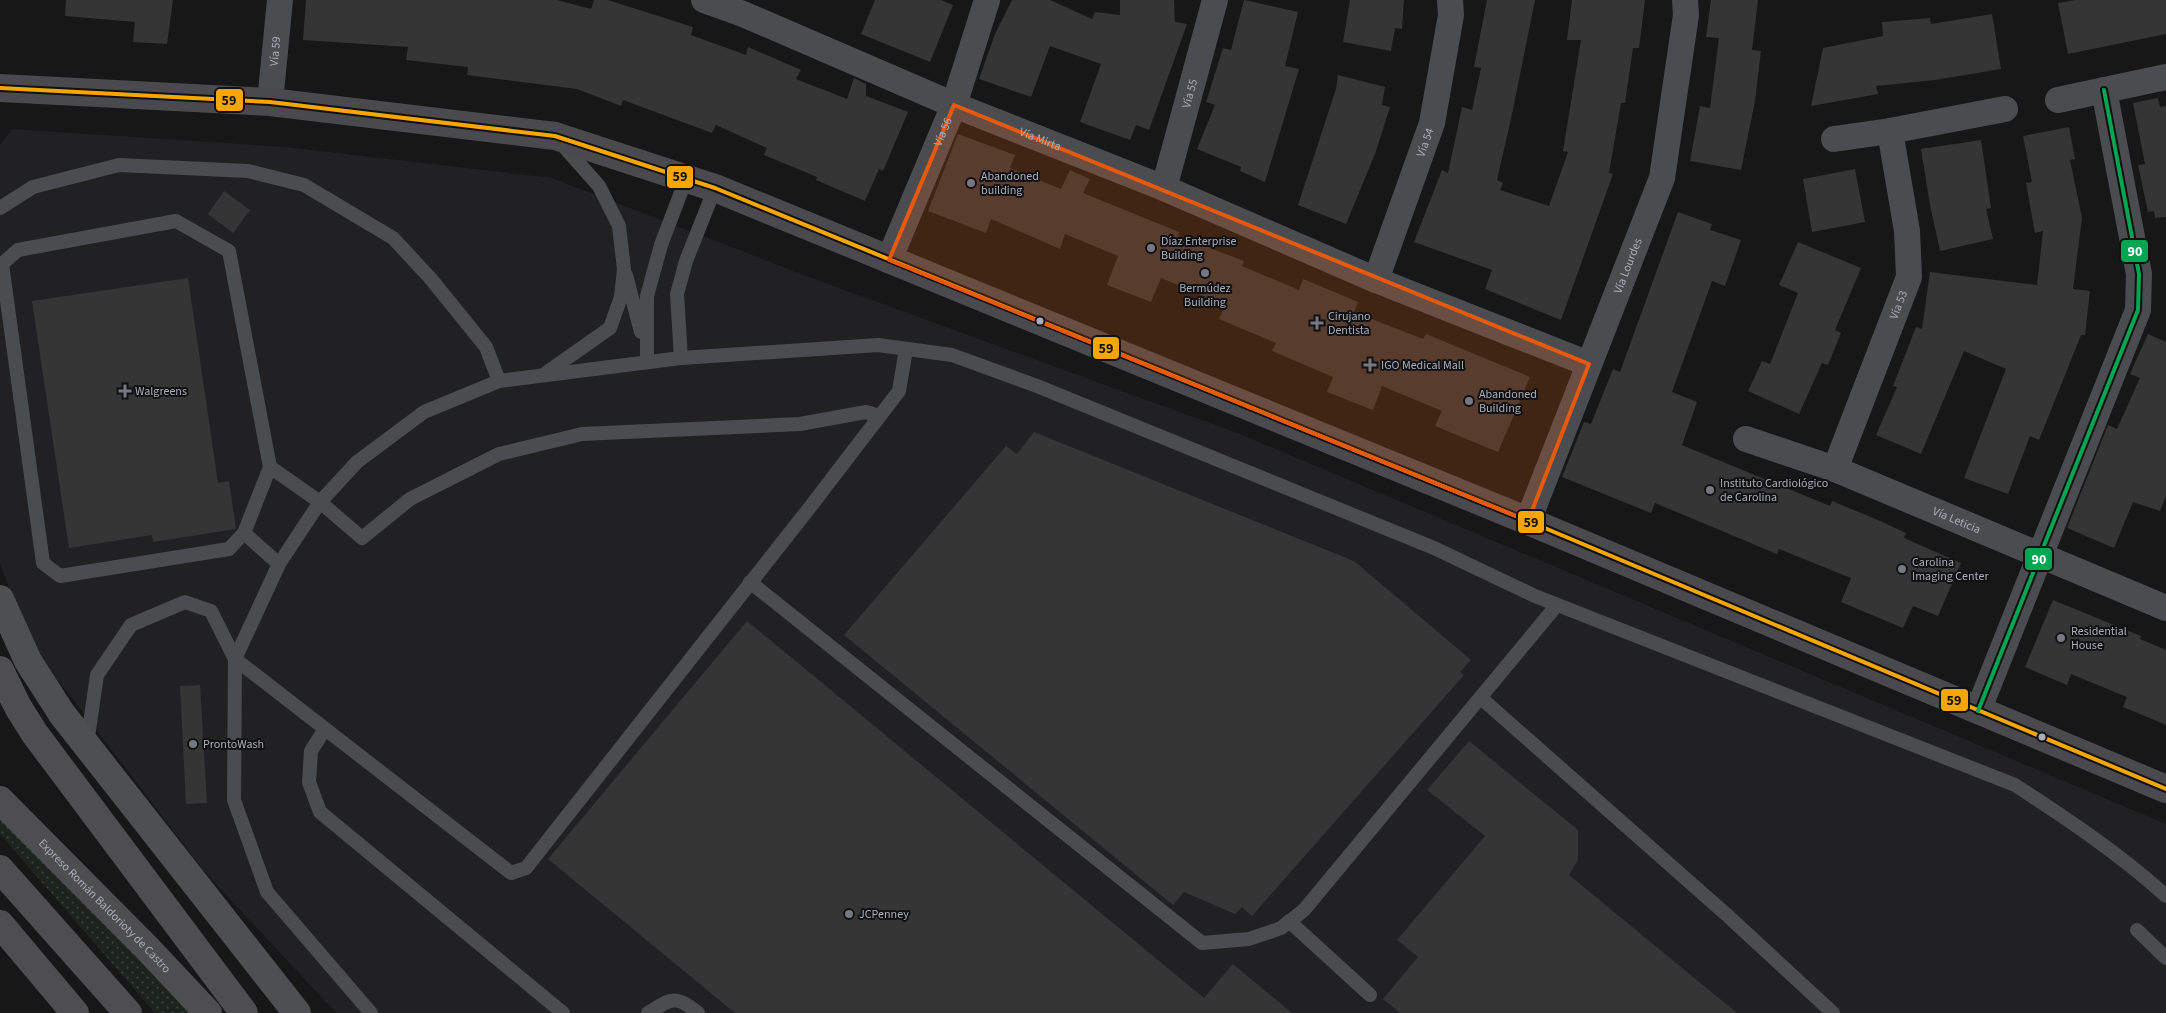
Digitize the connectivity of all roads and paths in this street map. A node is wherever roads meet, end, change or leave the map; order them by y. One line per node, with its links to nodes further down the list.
1 (280, 0): 12 (street, Vía 59)
2 (704, 0): 7 (street, Vía Mirta)
3 (987, 0): 13 (street, Vía 56)
4 (1215, 0): 20 (street, Vía 55)
5 (1450, 0): 25 (street, Vía 54)
6 (1685, 0): 31 (street, Vía Lourdes)
7 (745, 7): 13 (street, Vía Mirta)
8 (2166, 78): 10 (street)
9 (0, 88): 12 (street)
10 (2104, 90): 11 (street); 41 (street)
11 (2058, 100)
12 (270, 102): 16 (street)
13 (954, 105): 20 (street, Vía Mirta); 22 (street, Vía 56)
14 (2005, 109): 15 (street)
15 (1890, 131): 17 (street); 37 (street, Vía 53)
16 (555, 136): 18 (street); 24 (lane)
17 (1834, 139)
18 (686, 179): 19 (street); 23 (lane)
19 (715, 188): 22 (street); 29 (lane)
20 (1164, 188): 25 (street, Vía Mirta)
21 (0, 208): 33 (lane)
22 (889, 260): 39 (street)
23 (656, 264): 26 (lane); 30 (lane)
24 (624, 269): 26 (lane); 27 (lane)
25 (1376, 280): 31 (street, Vía Mirta)
26 (634, 303): 27 (lane); 30 (lane)
27 (610, 328): 32 (lane)
28 (906, 349): 29 (lane); 34 (lane); 45 (lane)
29 (681, 358): 30 (lane)
30 (646, 362): 32 (lane)
31 (1589, 364): 39 (street, Vía Lourdes)
32 (543, 375): 33 (lane)
33 (499, 381): 38 (lane)
34 (879, 416): 38 (lane); 43 (lane)
35 (1746, 439): 37 (street, Vía Leticia)
36 (270, 467): 38 (lane); 40 (lane); 40 (lane)
37 (1835, 469): 41 (street, Vía Leticia)
38 (320, 502): 42 (lane)
39 (1528, 521): 50 (street)
40 (244, 532): 42 (lane)
41 (2039, 556): 46 (street, Vía Leticia); 50 (street)
42 (279, 564): 47 (lane)
43 (750, 582): 51 (lane); 57 (lane)
44 (0, 600): 52 (main road)
45 (1557, 605): 49 (lane); 56 (lane)
46 (2166, 608)
47 (235, 659): 51 (lane); 52 (lane); 67 (lane)
48 (0, 670): 65 (highway)
49 (1481, 698): 57 (lane); 71 (lane)
50 (1978, 711): 53 (street)
51 (325, 729): 68 (lane)
52 (87, 747): 66 (main road)
53 (2166, 789)
54 (0, 800): 64 (highway, Expreso Román Baldorioty de Castro)
55 (0, 869): 63 (highway)
56 (2166, 896)
57 (1289, 921): 61 (lane)
58 (0, 924): 62 (highway)
59 (2137, 930): 60 (lane)
60 (2166, 958)
61 (1370, 995)
62 (75, 1013)
63 (128, 1013)
64 (208, 1013)
65 (244, 1013)
66 (297, 1013)
67 (371, 1013)
68 (563, 1013)
69 (648, 1013): 70 (lane)
70 (698, 1013)
71 (1833, 1013)

